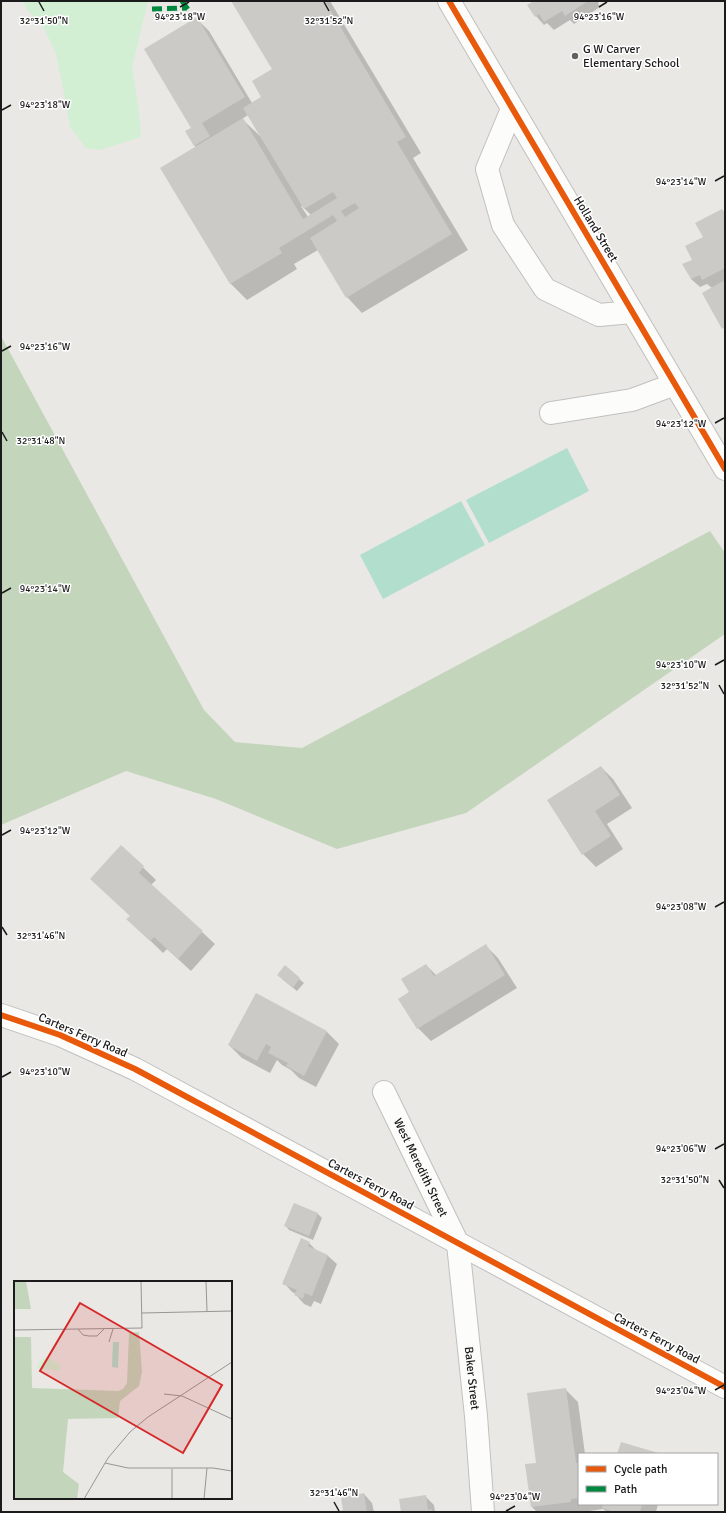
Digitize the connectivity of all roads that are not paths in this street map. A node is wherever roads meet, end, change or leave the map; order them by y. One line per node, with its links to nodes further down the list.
1 (449, 1): 2 (street, Holland Street)
2 (512, 109): 3 (street, Holland Street); 3 (street)
3 (632, 312): 4 (street, Holland Street)
4 (675, 384): 5 (street); 6 (street, Holland Street)
5 (551, 413)
6 (725, 469)
7 (1, 1015): 9 (street, Carters Ferry Road)
8 (384, 1092): 9 (street, West Meredith Street)
9 (458, 1244): 10 (street, Carters Ferry Road); 11 (street, Baker Street)
10 (725, 1387)
11 (483, 1512)

